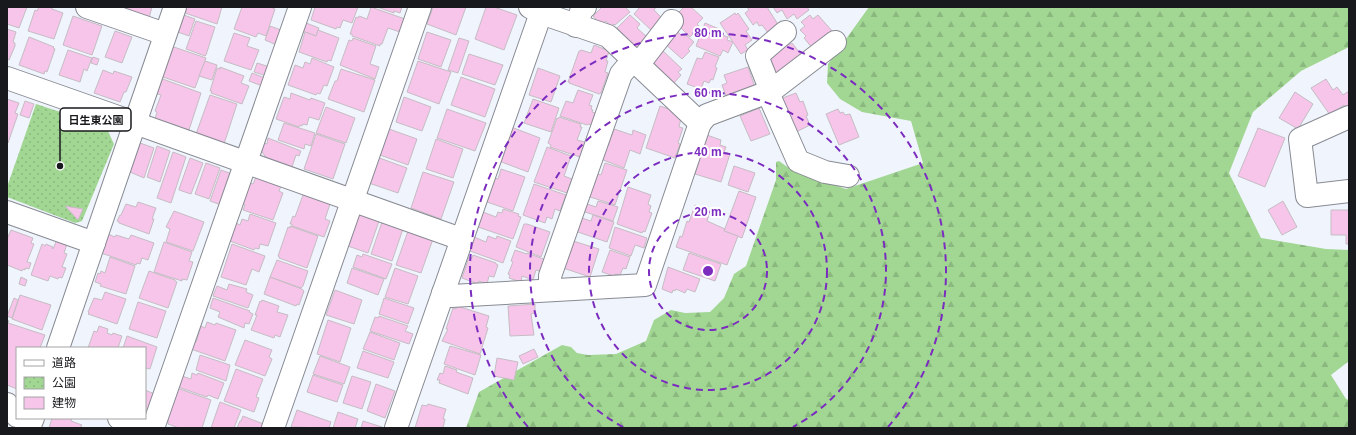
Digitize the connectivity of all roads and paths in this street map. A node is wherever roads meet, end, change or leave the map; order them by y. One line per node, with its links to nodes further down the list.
1 (86, 7): 9 (street)
2 (175, 7): 9 (street)
3 (300, 7): 17 (street)
4 (420, 7): 20 (street)
5 (535, 10): 6 (street); 22 (street)
6 (581, 16): 11 (street)
7 (672, 21): 11 (street)
8 (785, 32): 13 (street)
9 (165, 34): 15 (street)
10 (835, 42): 13 (street)
11 (636, 63): 16 (street); 24 (street)
12 (7, 78): 15 (street)
13 (770, 92): 16 (street); 18 (street)
14 (1349, 117): 19 (street)
15 (135, 123): 17 (street); 23 (street)
16 (700, 123): 24 (street)
17 (245, 163): 20 (street); 31 (street)
18 (848, 176)
19 (1349, 191)
20 (353, 200): 22 (street); 32 (street)
21 (7, 212): 23 (street)
22 (462, 239): 25 (street)
23 (94, 243): 26 (street)
24 (550, 290): 25 (street)
25 (443, 293): 33 (street)
26 (58, 347)
27 (7, 404): 28 (street)
28 (16, 412)
29 (122, 419): 30 (street)
30 (148, 428)
31 (153, 428)
32 (273, 428)
33 (396, 428)

